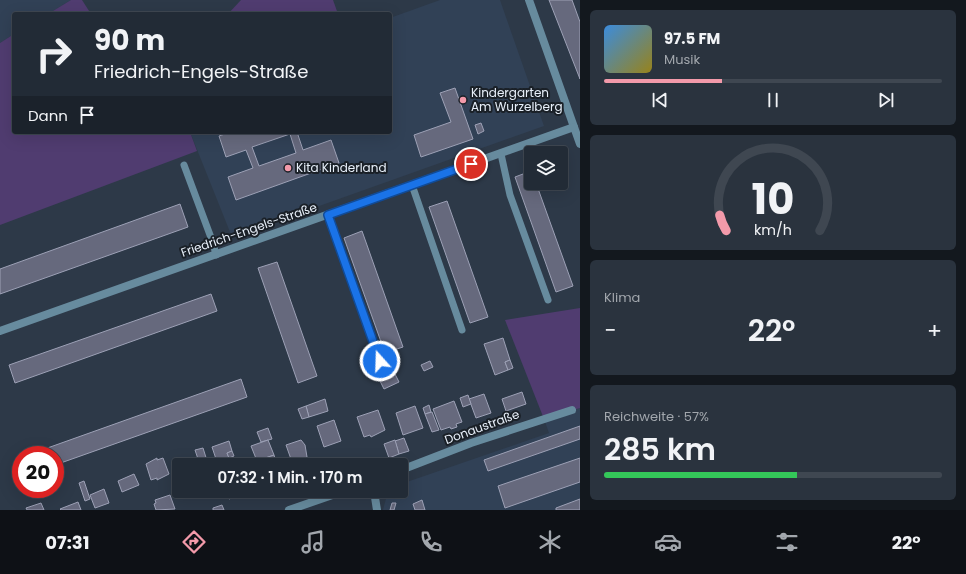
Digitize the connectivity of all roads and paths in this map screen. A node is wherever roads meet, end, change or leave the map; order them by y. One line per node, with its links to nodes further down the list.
1 (529, 0): 2 (street)
2 (574, 127): 3 (street); 4 (street, Friedrich-Engels-Straße)
3 (580, 144)
4 (501, 154): 6 (street, Friedrich-Engels-Straße); 9 (lane)
5 (184, 166): 8 (lane)
6 (412, 185): 7 (street, Friedrich-Engels-Straße); 10 (lane)
7 (328, 215): 8 (street, Friedrich-Engels-Straße); 12 (lane)
8 (216, 255): 11 (street, Friedrich-Engels-Straße)
9 (548, 300)
10 (462, 330)
11 (0, 331)
12 (380, 361)
13 (572, 410): 14 (street, Donaustraße)
14 (408, 467)
15 (324, 498): 17 (street)
16 (375, 498): 18 (street)
17 (289, 510)
18 (376, 510)

